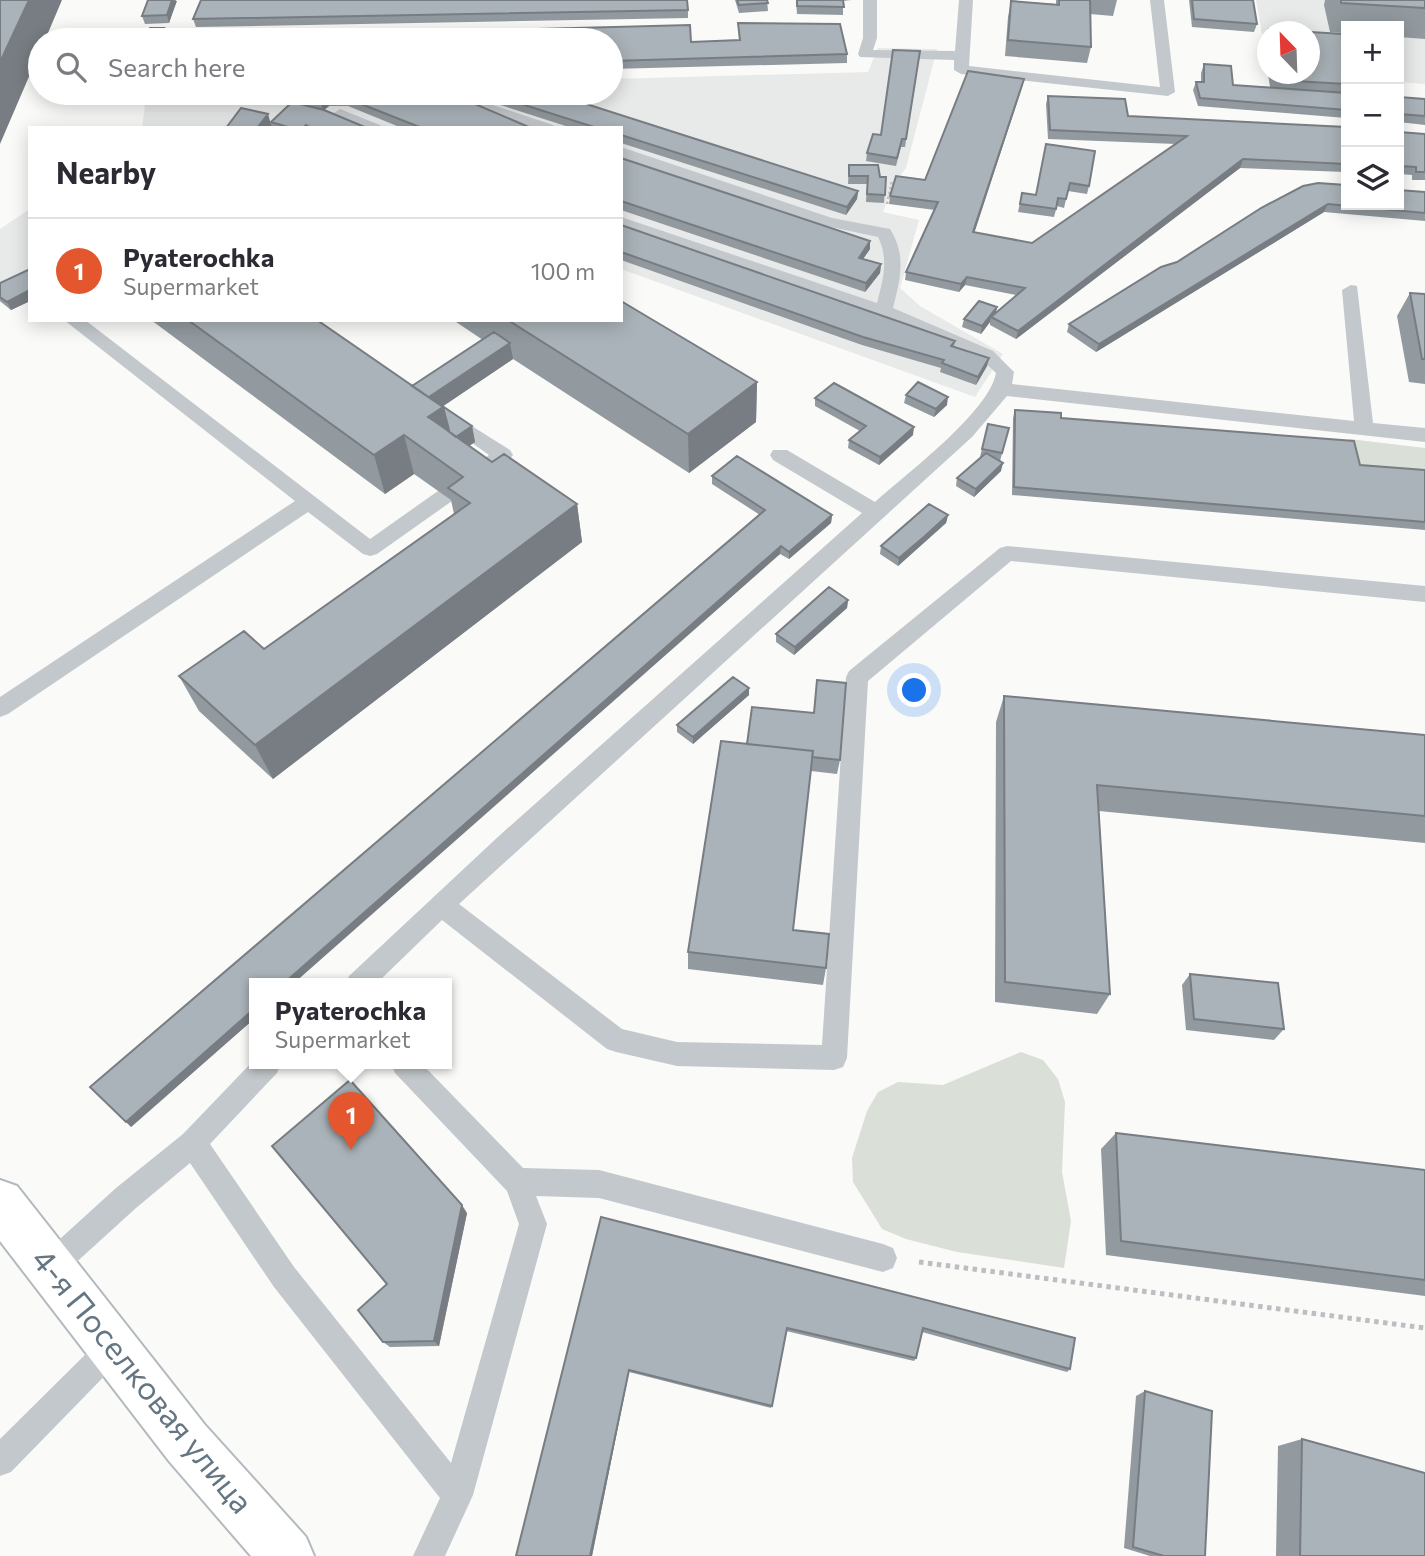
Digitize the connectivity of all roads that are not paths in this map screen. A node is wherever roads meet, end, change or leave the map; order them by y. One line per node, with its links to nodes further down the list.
1 (870, 0): 4 (lane)
2 (966, 0): 4 (lane)
3 (1157, 0): 4 (lane)
4 (964, 55)
5 (481, 105): 8 (lane)
6 (340, 114): 7 (lane)
7 (370, 126)
8 (542, 126)
9 (623, 153): 12 (lane)
10 (623, 223): 12 (lane)
11 (1351, 290): 16 (lane)
12 (884, 311): 14 (lane)
13 (76, 322): 21 (lane)
14 (1002, 389): 16 (lane); 22 (lane)
15 (437, 409): 19 (lane)
16 (1365, 427): 17 (lane)
17 (1425, 435)
18 (780, 456): 22 (lane)
19 (469, 479)
20 (445, 496): 21 (lane)
21 (309, 502): 24 (lane)
22 (875, 512): 25 (lane)
23 (1425, 594): 25 (lane)
24 (0, 708)
25 (442, 906): 26 (lane)
26 (364, 978)
27 (263, 1069): 29 (lane)
28 (409, 1069): 30 (lane)
29 (193, 1143): 33 (lane); 36 (lane)
30 (517, 1182): 32 (lane); 36 (lane)
31 (0, 1203): 33 (street, 4-я Поселковая улица)
32 (883, 1258)
33 (49, 1268): 34 (street, 4-я Поселковая улица)
34 (113, 1347): 35 (lane); 37 (street, 4-я Поселковая улица)
35 (0, 1461)
36 (457, 1495): 38 (lane)
37 (288, 1556)
38 (429, 1556)

